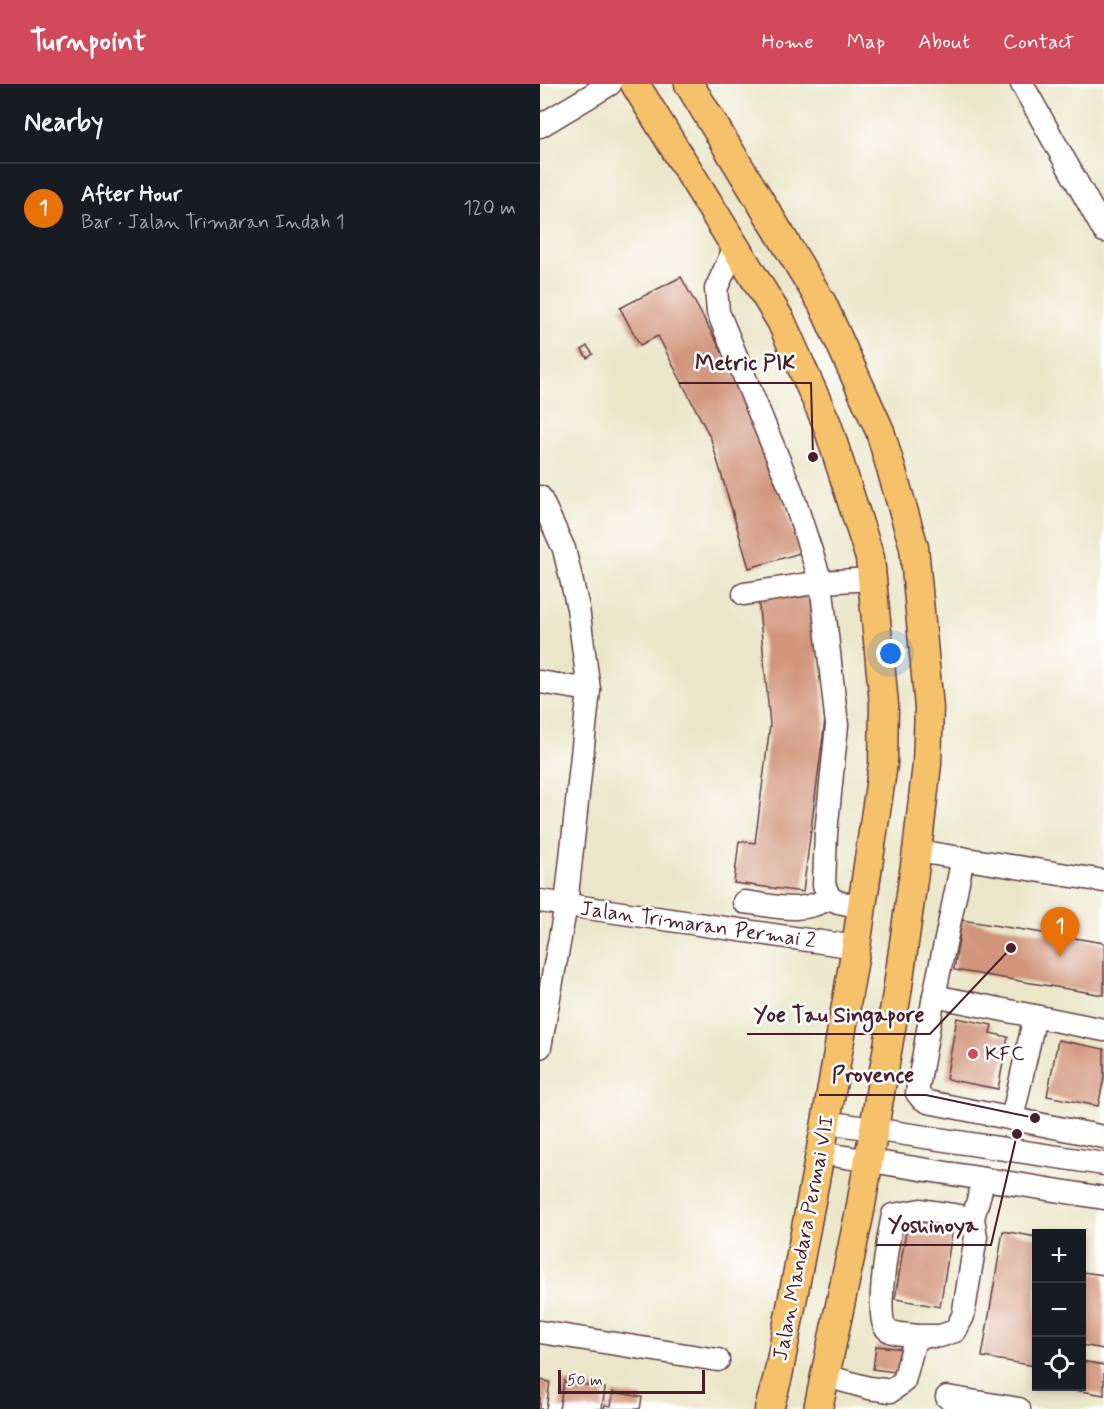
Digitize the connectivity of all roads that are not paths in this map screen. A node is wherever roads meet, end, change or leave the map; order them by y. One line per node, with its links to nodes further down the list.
1 (610, 84): 5 (street)
2 (635, 84): 7 (main road, Jalan Mandara Permai VII)
3 (689, 84): 14 (main road)
4 (1022, 84): 6 (street)
5 (540, 126)
6 (1104, 231)
7 (735, 247): 9 (main road, Jalan Mandara Permai VII); 10 (street)
8 (540, 497): 13 (street)
9 (872, 579): 10 (street); 21 (main road, Jalan Mandara Permai VII)
10 (821, 582): 11 (street); 17 (street)
11 (744, 594)
12 (540, 682): 13 (street)
13 (589, 690): 20 (street)
14 (918, 851): 15 (street); 29 (main road)
15 (963, 858): 16 (street); 23 (street)
16 (1104, 881)
17 (830, 898): 19 (street); 21 (street)
18 (540, 901): 20 (street, Jalan Trimaran Permai 2)
19 (744, 902)
20 (566, 905): 22 (street, Jalan Trimaran Permai 2); 26 (street)
21 (862, 907): 22 (main road, Jalan Mandara Permai VII)
22 (856, 947): 28 (main road, Jalan Mandara Permai VII)
23 (934, 996): 24 (street); 27 (street)
24 (1035, 1016): 25 (street); 27 (street)
25 (1104, 1030)
26 (540, 1047)
27 (1012, 1119): 30 (street)
28 (826, 1122): 29 (street); 31 (main road, Jalan Mandara Permai VII)
29 (873, 1129): 32 (main road); 33 (street)
30 (1104, 1137)
31 (820, 1153): 32 (street); 42 (main road, Jalan Mandara Permai VII)
32 (868, 1161): 34 (street); 40 (main road)
33 (1104, 1164)
34 (984, 1179): 35 (street); 36 (street)
35 (1104, 1198)
36 (973, 1218): 38 (street); 38 (street)
37 (540, 1332): 39 (street)
38 (916, 1336): 40 (street)
39 (718, 1360)
40 (826, 1376): 43 (main road)
41 (947, 1397): 44 (street)
42 (769, 1409)
43 (818, 1409)
44 (1019, 1409)

